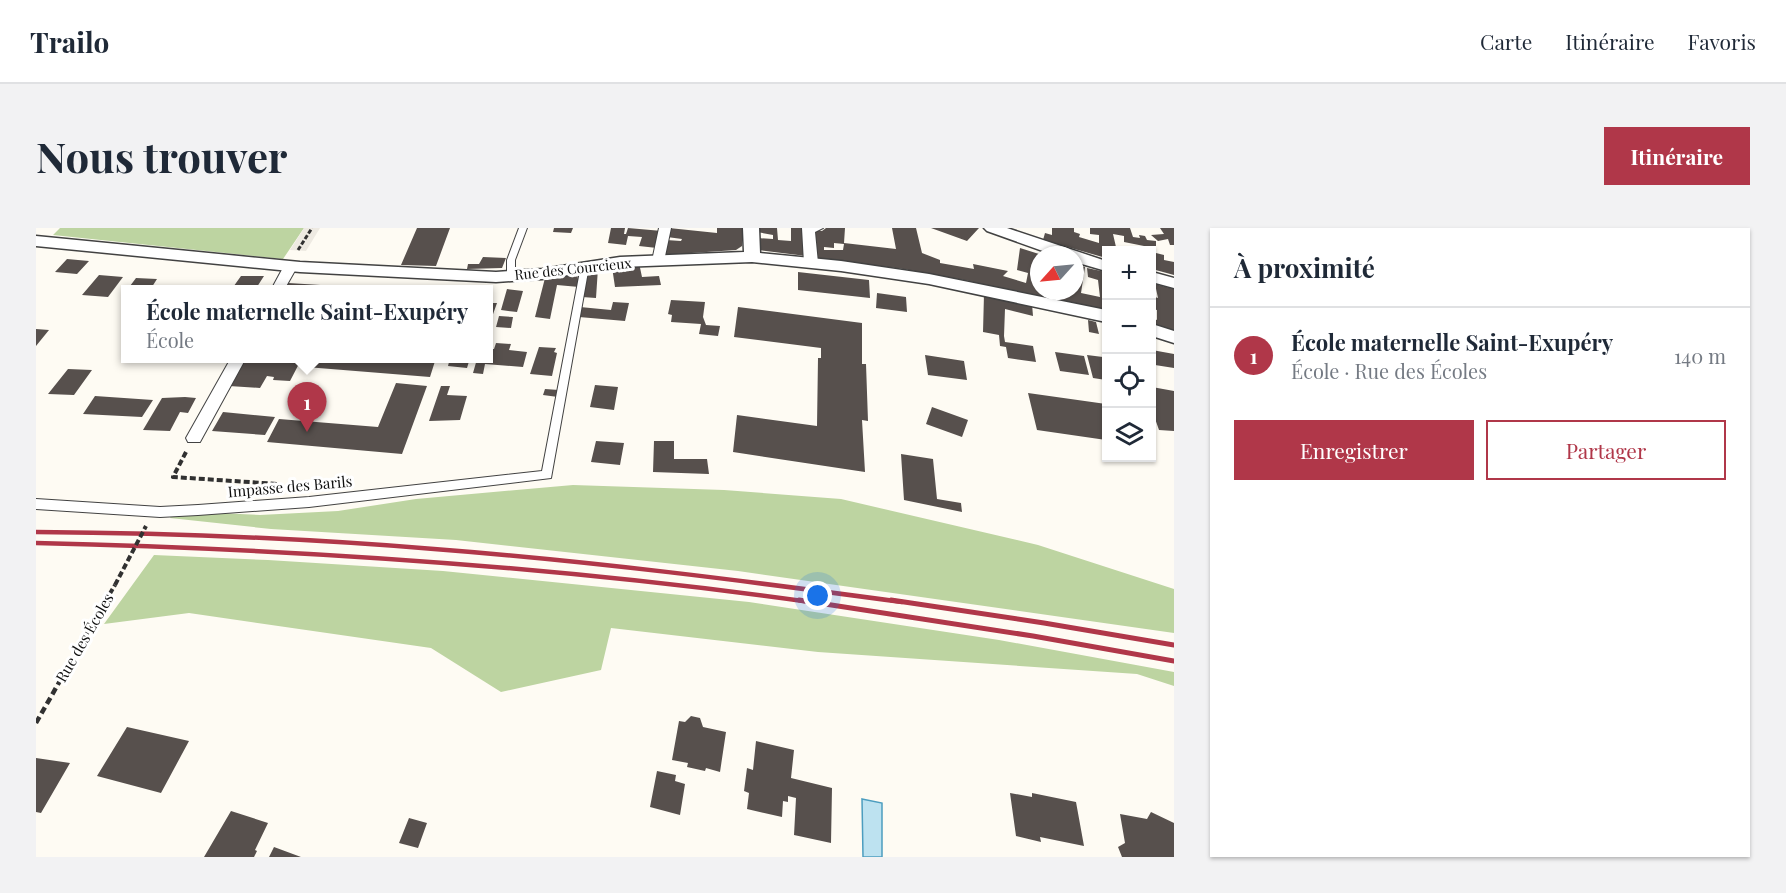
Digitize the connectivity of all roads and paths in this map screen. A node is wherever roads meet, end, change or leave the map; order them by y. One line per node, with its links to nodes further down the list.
1 (312, 228): 9 (path)
2 (523, 228): 17 (lane)
3 (665, 228): 12 (street)
4 (751, 228): 10 (street)
5 (817, 228): 13 (street)
6 (992, 228): 8 (street)
7 (36, 241): 16 (street, Rue des Courcieux)
8 (1044, 246)
9 (298, 250)
10 (752, 257): 12 (street, Rue des Courcieux); 13 (street, Rue des Courcieux)
11 (1084, 259): 14 (street)
12 (658, 261): 15 (street, Rue des Courcieux)
13 (811, 263): 21 (street, Rue des Courcieux)
14 (1102, 264)
15 (585, 266): 17 (street, Rue des Courcieux); 27 (lane, Impasse des Barils)
16 (290, 267): 17 (street, Rue des Courcieux); 20 (street)
17 (511, 275)
18 (1156, 278): 19 (street)
19 (1174, 283)
20 (281, 285)
21 (1102, 315)
22 (1156, 331): 23 (street)
23 (1174, 337)
24 (236, 363): 25 (street)
25 (194, 438): 26 (path)
26 (274, 483)
27 (36, 504)
28 (146, 526): 29 (path, Rue des Écoles, bridge)
29 (36, 723)

